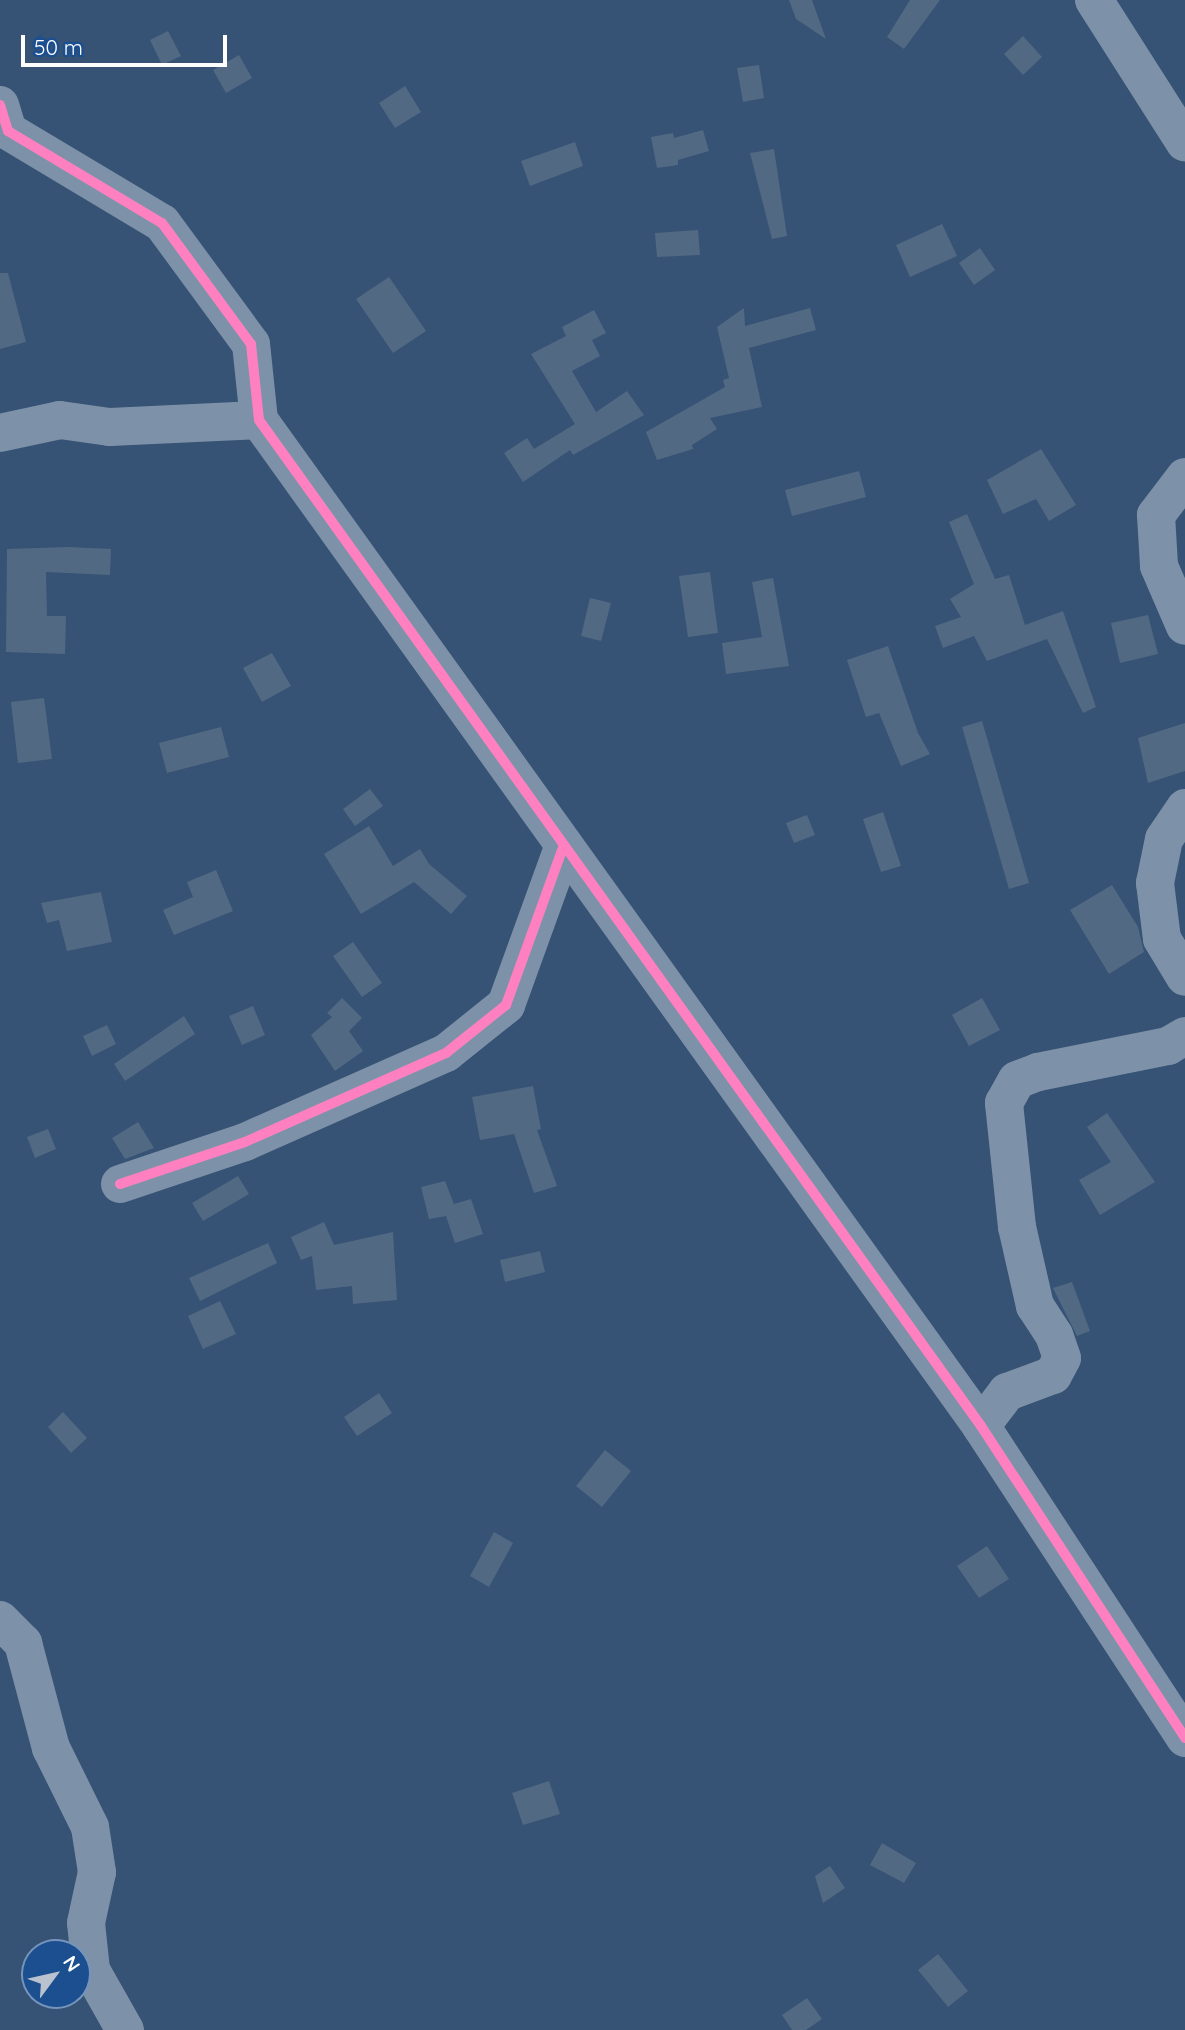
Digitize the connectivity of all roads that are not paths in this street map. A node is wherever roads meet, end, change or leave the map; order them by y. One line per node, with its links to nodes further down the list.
1 (1094, 0): 3 (street)
2 (0, 105): 4 (street)
3 (1185, 144)
4 (259, 420): 5 (street); 9 (street)
5 (0, 433)
6 (1185, 477): 7 (street)
7 (1185, 626)
8 (1185, 808): 10 (street)
9 (564, 845): 12 (street); 13 (street)
10 (1185, 976)
11 (1185, 1036): 13 (street)
12 (120, 1184)
13 (981, 1426): 15 (street)
14 (0, 1620): 16 (street)
15 (1185, 1738)
16 (125, 2030)

